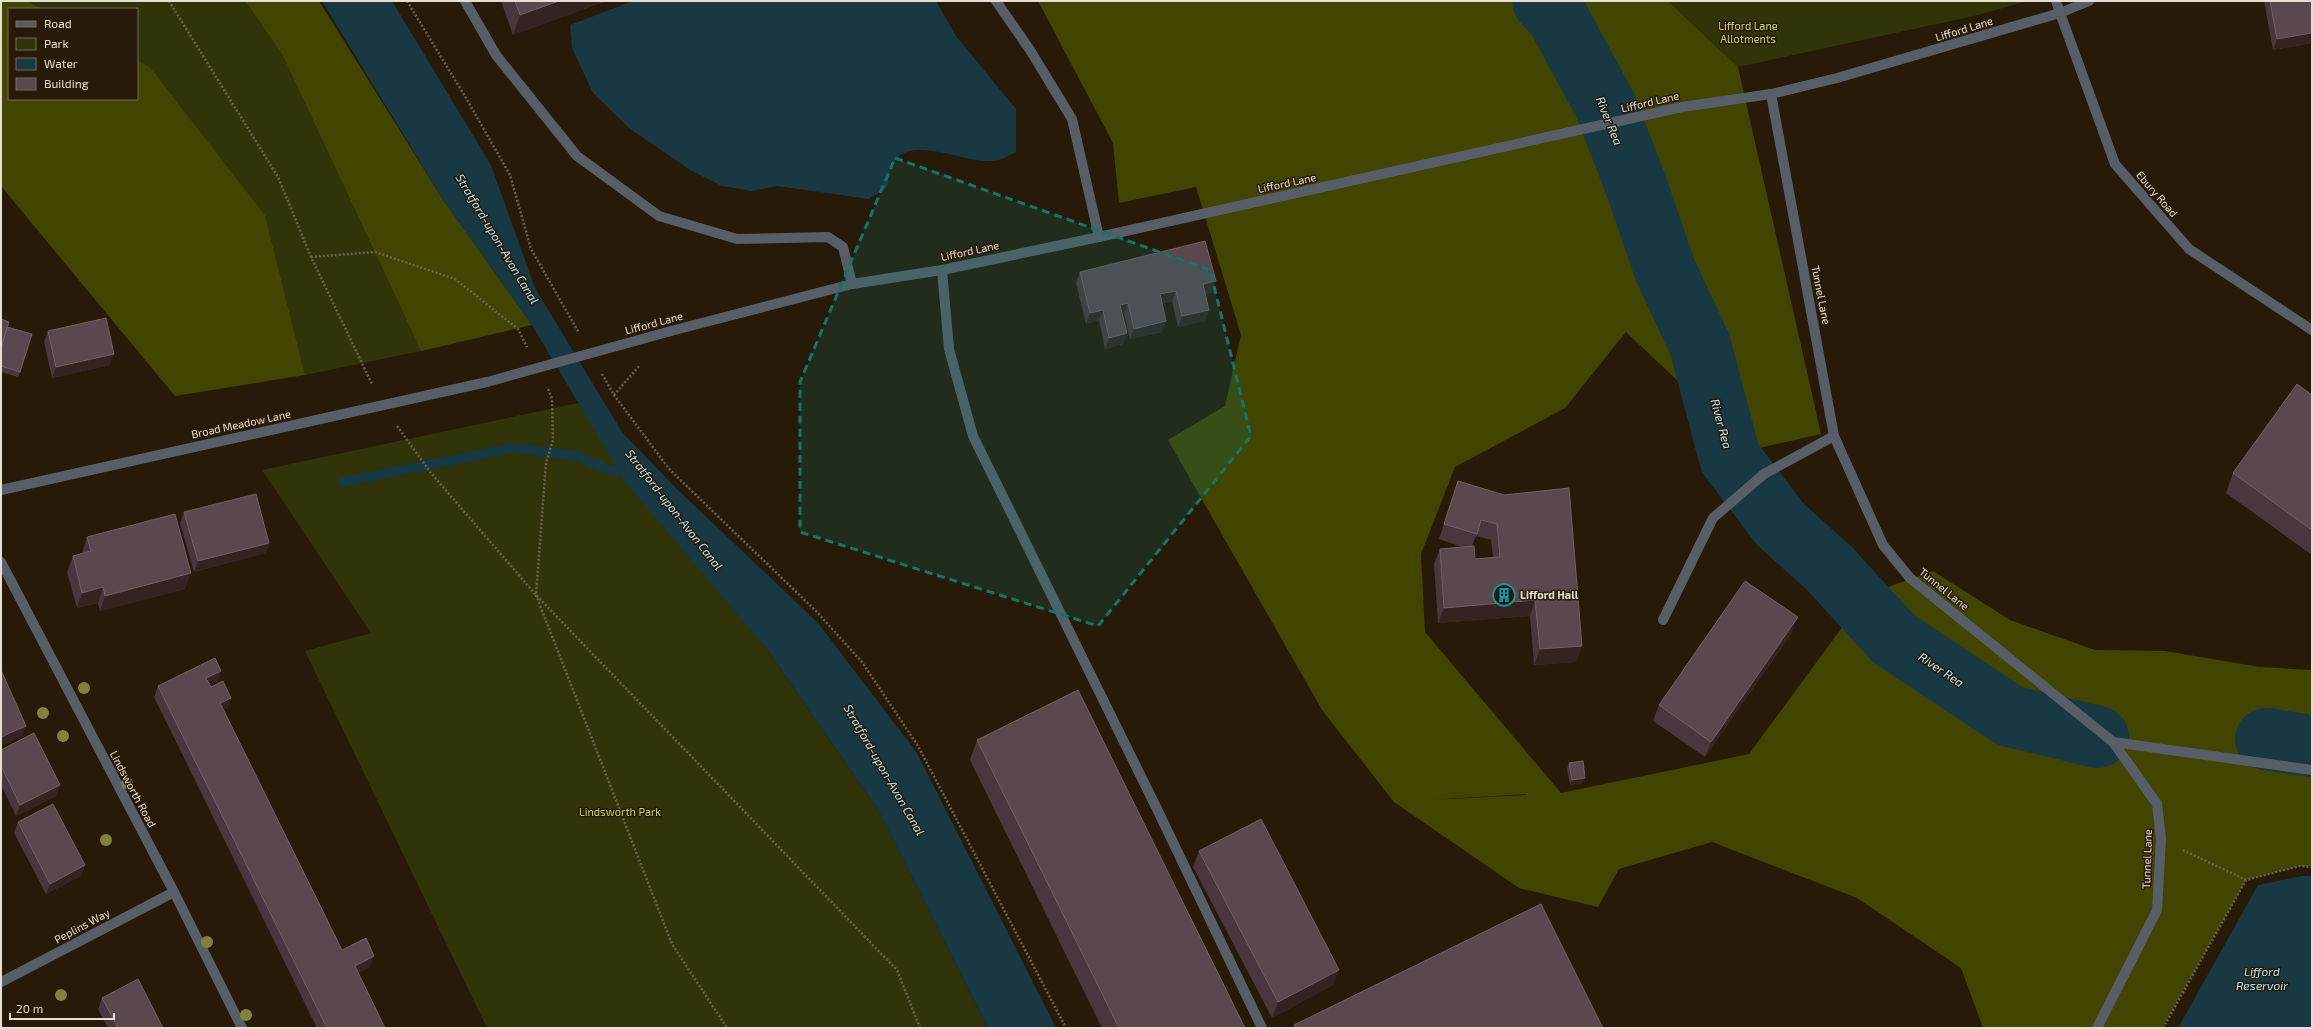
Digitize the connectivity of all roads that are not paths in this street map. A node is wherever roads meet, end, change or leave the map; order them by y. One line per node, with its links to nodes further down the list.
1 (465, 1): 9 (street)
2 (996, 1): 7 (street)
3 (2056, 1): 5 (street, Ebury Road)
4 (2089, 1): 5 (street, Lifford Lane)
5 (2060, 13): 6 (street, Lifford Lane); 10 (street, Ebury Road)
6 (1771, 94): 7 (street, Lifford Lane); 12 (street, Tunnel Lane)
7 (1099, 236): 8 (street, Lifford Lane)
8 (942, 270): 9 (street, Lifford Lane); 21 (street)
9 (852, 284): 11 (street, Lifford Lane, bridge)
10 (2312, 330)
11 (486, 382): 13 (street, Broad Meadow Lane)
12 (1834, 436): 15 (street); 16 (street, Tunnel Lane)
13 (1, 490)
14 (1, 562): 18 (street, Lindsworth Road)
15 (1663, 620)
16 (2113, 742): 17 (street); 22 (street, Tunnel Lane)
17 (2312, 770)
18 (174, 892): 19 (street, Peplins Way); 20 (street, Lindsworth Road)
19 (1, 982)
20 (242, 1028)
21 (1262, 1028)
22 (2097, 1028)

